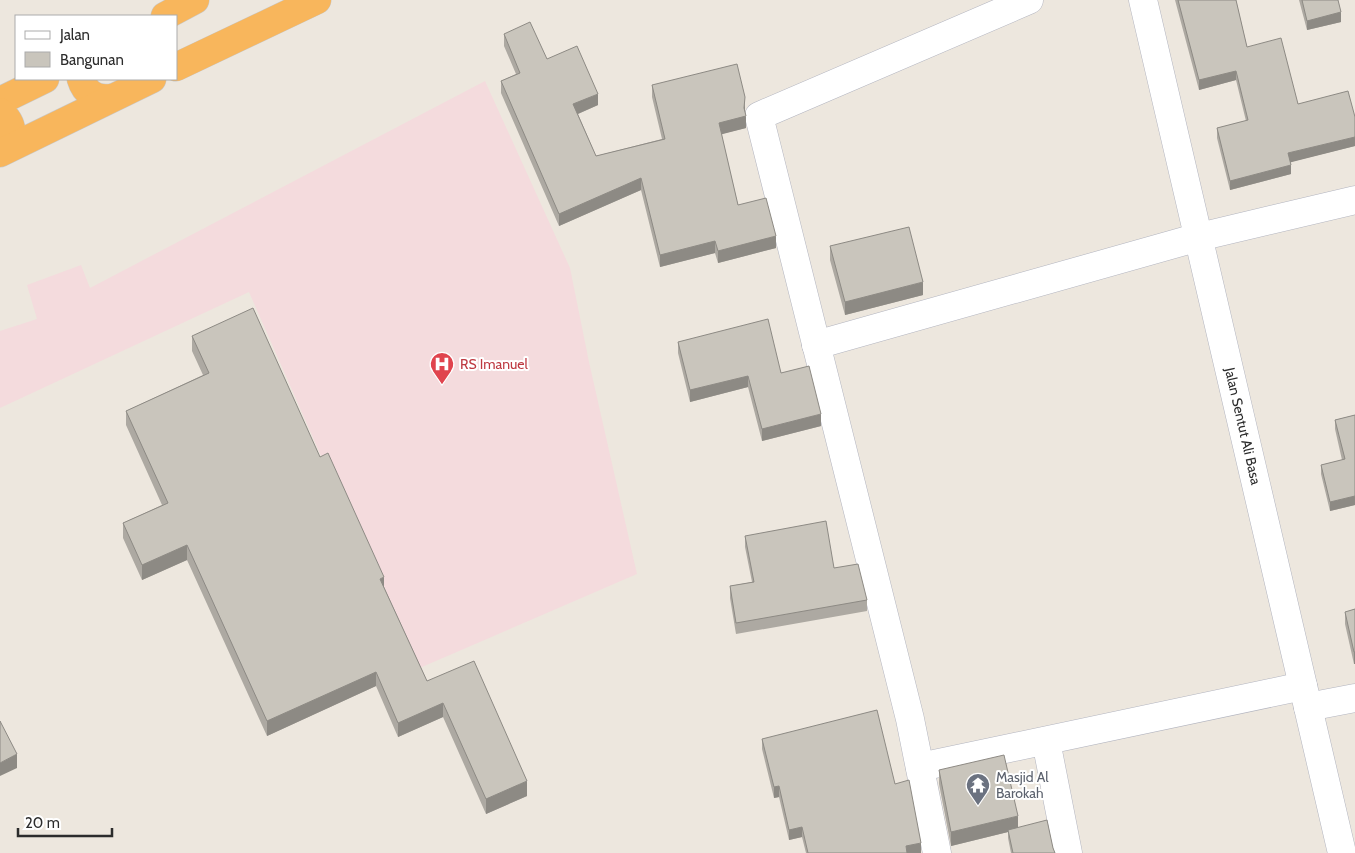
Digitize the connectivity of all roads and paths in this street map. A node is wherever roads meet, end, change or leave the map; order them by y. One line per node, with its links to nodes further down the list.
1 (195, 0): 5 (highway)
2 (317, 0): 6 (highway)
3 (1029, 0): 16 (street)
4 (1144, 0): 15 (street, Jalan Sentut Ali Basa)
5 (167, 15)
6 (178, 66)
7 (43, 80): 11 (highway)
8 (81, 80): 10 (highway)
9 (150, 80): 10 (highway)
10 (110, 98): 13 (highway)
11 (0, 101)
12 (0, 112): 13 (highway)
13 (2, 152)
14 (1355, 200): 15 (street)
15 (1199, 237): 16 (street); 17 (street, Jalan Sentut Ali Basa)
16 (816, 345): 20 (street)
17 (1305, 697): 18 (street); 19 (street); 23 (street, Jalan Sentut Ali Basa)
18 (1355, 698)
19 (1046, 741): 20 (street); 22 (street)
20 (920, 766): 21 (street)
21 (937, 853)
22 (1068, 853)
23 (1342, 853)

